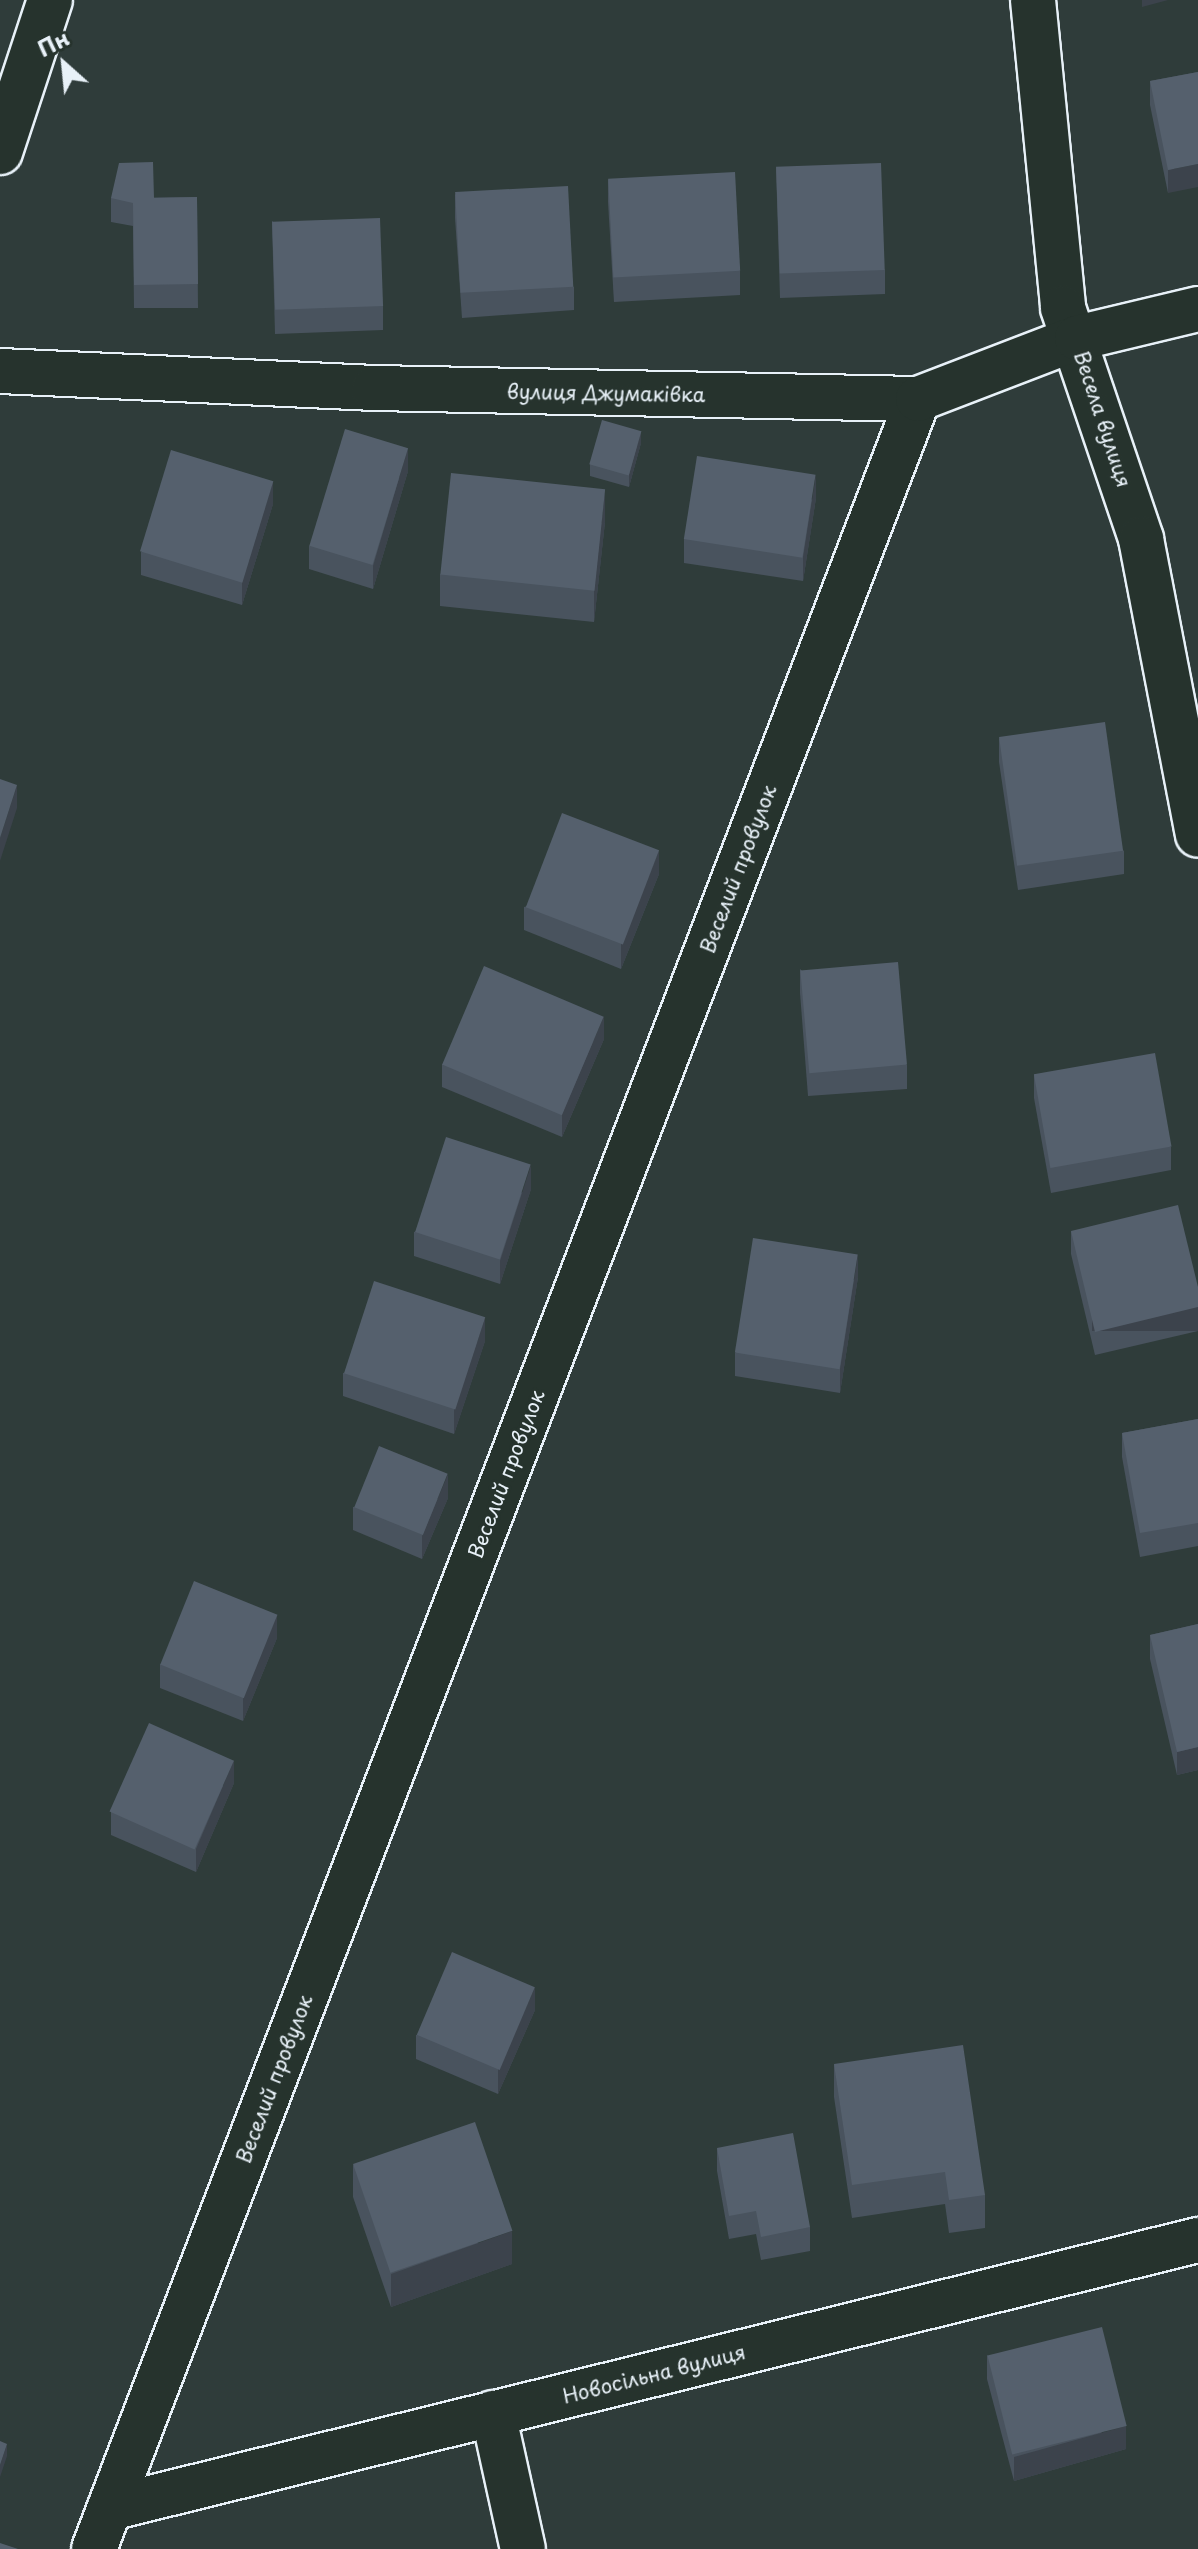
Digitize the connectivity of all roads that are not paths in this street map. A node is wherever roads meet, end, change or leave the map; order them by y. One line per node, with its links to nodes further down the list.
1 (50, 0): 3 (street)
2 (1033, 0): 5 (street, Весела вулиця)
3 (0, 152)
4 (1198, 309): 5 (street, вулиця Джумаківка)
5 (1077, 338): 7 (street, вулиця Джумаківка); 8 (street, Весела вулиця)
6 (0, 371): 7 (street, вулиця Джумаківка)
7 (918, 399): 11 (street, Веселий провулок)
8 (1198, 835)
9 (1198, 2240): 10 (street, Новосільна вулиця)
10 (493, 2413): 11 (street, Новосільна вулиця); 13 (street)
11 (110, 2508): 12 (street, Веселий провулок)
12 (94, 2549)
13 (523, 2549)

